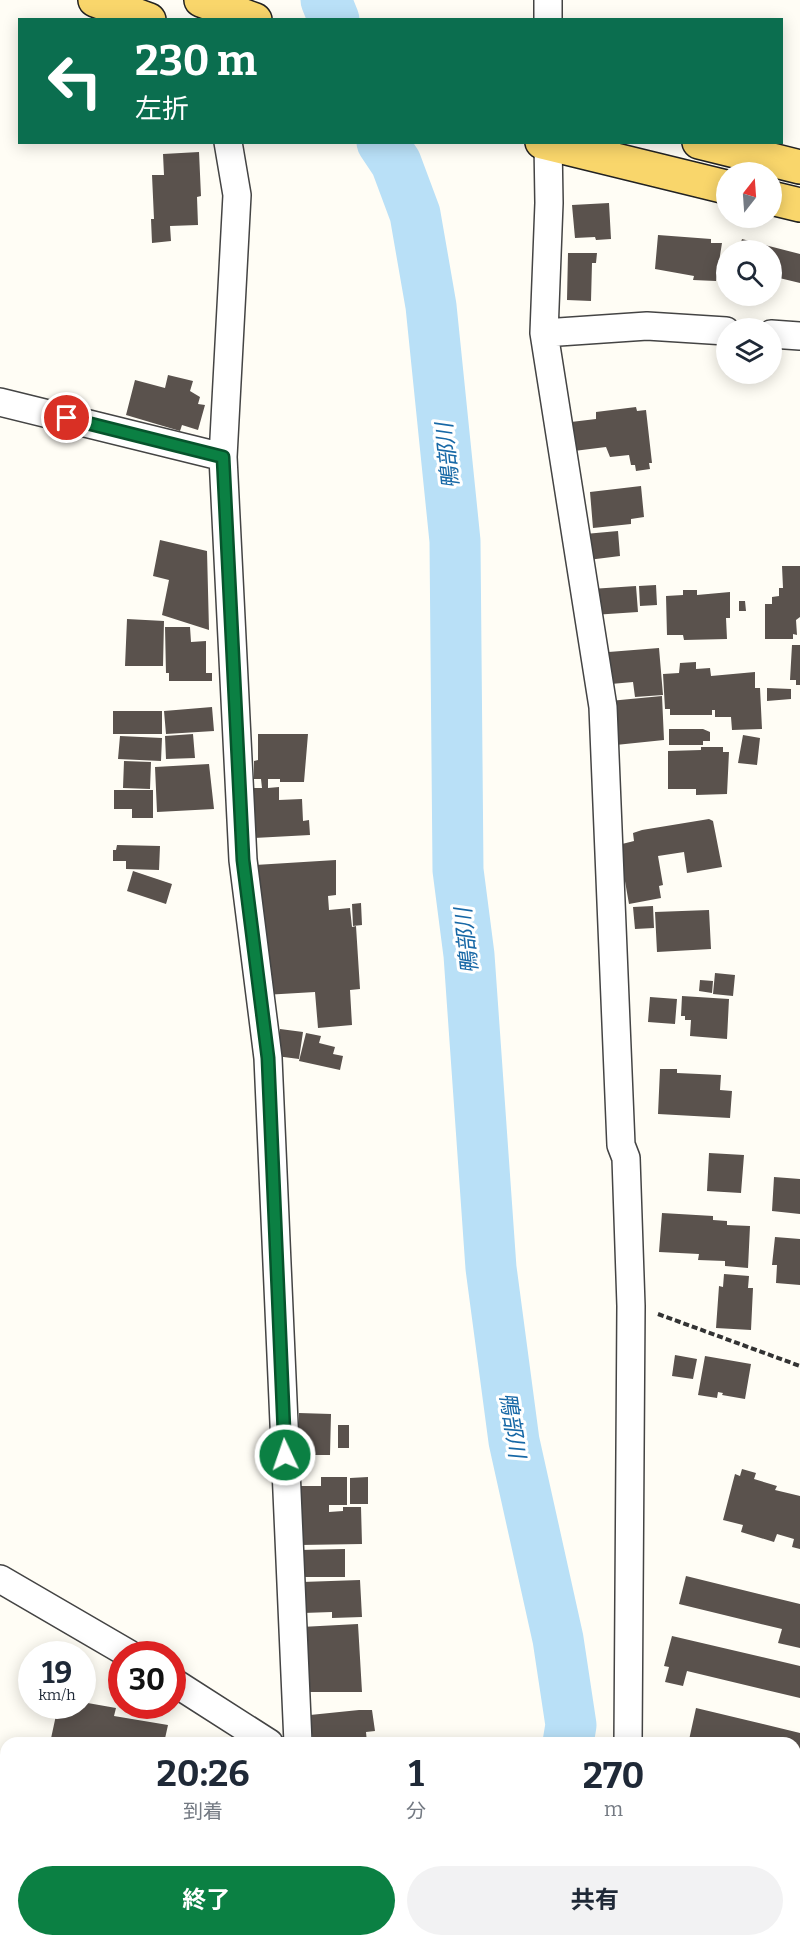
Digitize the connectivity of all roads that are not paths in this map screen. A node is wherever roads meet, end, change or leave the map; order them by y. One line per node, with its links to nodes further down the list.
1 (95, 0): 4 (main road)
2 (548, 0): 6 (street)
3 (213, 6): 5 (main road)
4 (144, 18)
5 (251, 18)
6 (548, 18)
7 (228, 144): 20 (street)
8 (546, 144): 16 (street)
9 (550, 144): 12 (main road)
10 (707, 144): 11 (main road)
11 (800, 167)
12 (716, 185)
13 (782, 201): 14 (main road)
14 (800, 205)
15 (716, 330): 16 (street)
16 (544, 333): 26 (street)
17 (782, 335): 18 (street)
18 (800, 336)
19 (0, 402): 20 (street)
20 (223, 457): 25 (street)
21 (0, 1579): 22 (street)
22 (108, 1642)
23 (186, 1690): 24 (street)
24 (260, 1737)
25 (298, 1737)
26 (628, 1737)

